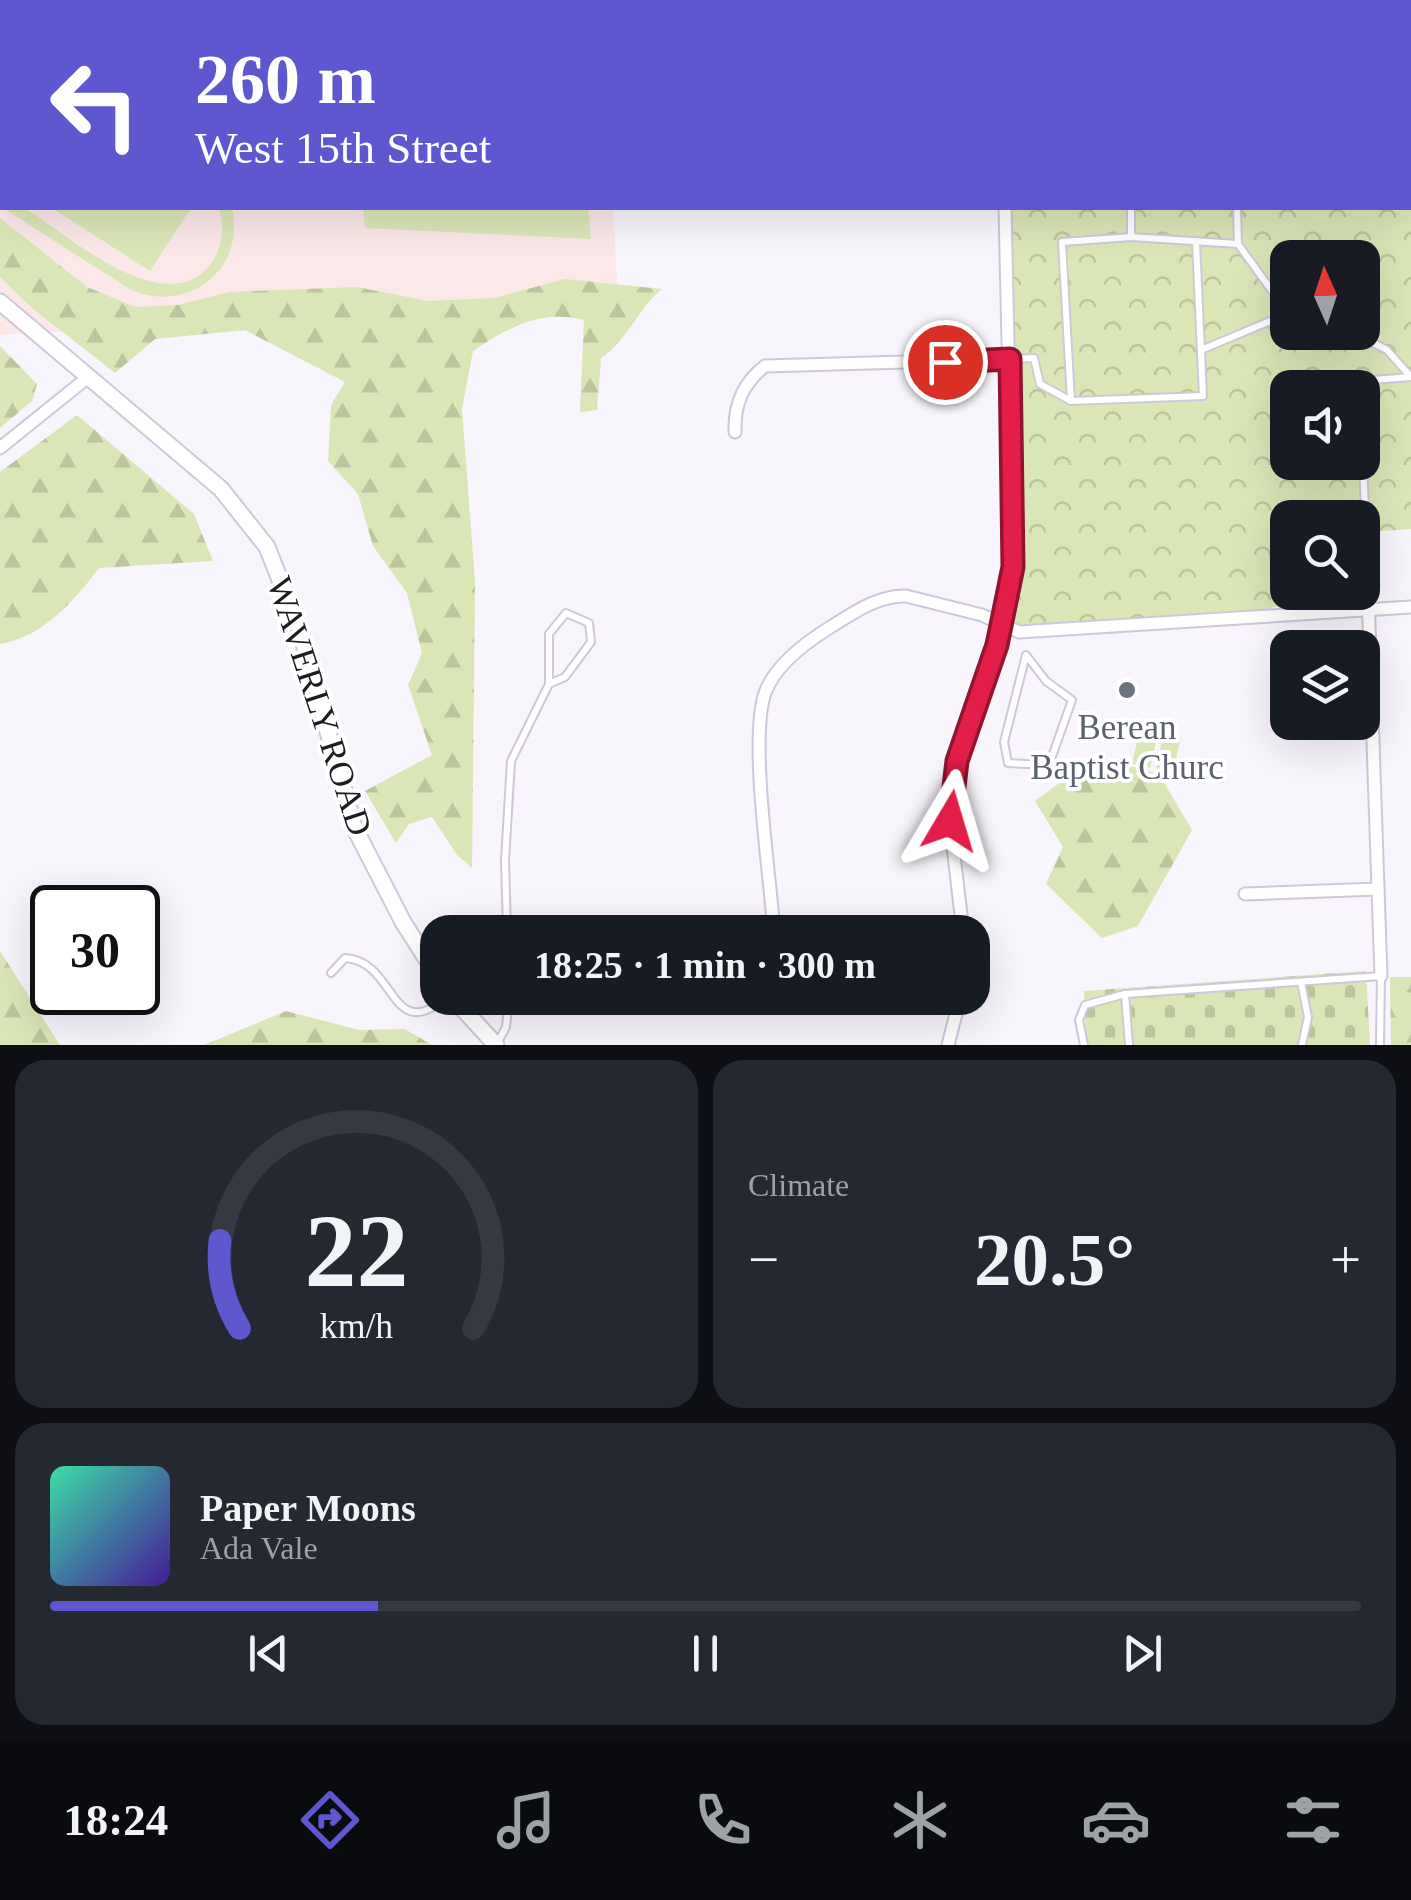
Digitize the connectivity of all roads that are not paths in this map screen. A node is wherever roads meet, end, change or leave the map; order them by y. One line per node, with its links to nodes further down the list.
1 (1006, 210): 12 (street)
2 (1131, 210): 4 (lane)
3 (1237, 210): 6 (lane)
4 (1132, 237): 5 (lane); 16 (lane)
5 (1196, 241): 6 (lane); 11 (lane)
6 (1238, 244): 7 (lane)
7 (1270, 289)
8 (0, 302): 14 (street, WAVERLY ROAD)
9 (1270, 320): 11 (lane)
10 (1380, 346): 13 (lane)
11 (1200, 350): 16 (lane)
12 (1010, 359): 16 (lane); 17 (street); 22 (street)
13 (1411, 377): 15 (lane)
14 (87, 378): 18 (street); 31 (street, WAVERLY ROAD)
15 (1380, 379)
16 (1070, 401)
17 (735, 432)
18 (0, 448)
19 (1411, 607): 20 (street)
20 (1380, 609)
21 (1368, 610): 23 (street); 26 (street)
22 (1002, 624): 23 (street); 29 (street); 30 (street)
23 (1019, 632): 24 (lane)
24 (1026, 655): 24 (lane)
25 (548, 684): 25 (lane); 28 (lane)
26 (1378, 888): 27 (street); 33 (street)
27 (1245, 894)
28 (507, 915)
29 (773, 915)
30 (961, 915)
31 (420, 949)
32 (331, 973): 36 (lane)
33 (1381, 976): 34 (lane); 45 (lane)
34 (1302, 982): 35 (lane); 44 (lane)
35 (1125, 994): 42 (lane); 43 (lane)
36 (420, 1011)
37 (467, 1015): 40 (street)
38 (507, 1015): 40 (lane)
39 (956, 1015): 41 (street)
40 (496, 1045)
41 (948, 1045)
42 (1084, 1045)
43 (1128, 1045)
44 (1302, 1045)
45 (1380, 1045)

